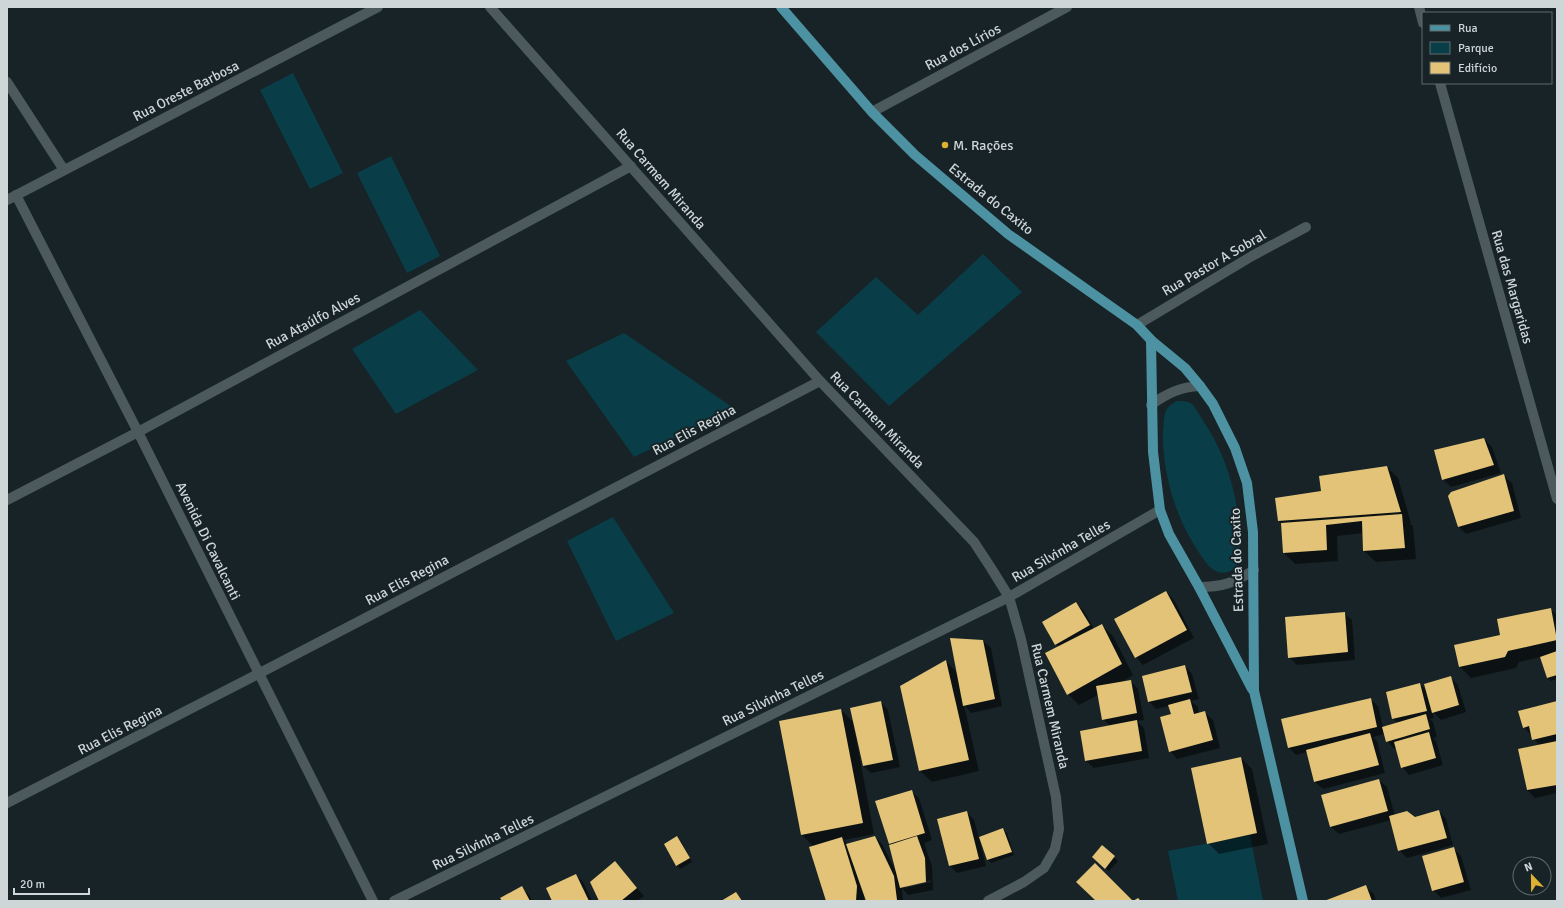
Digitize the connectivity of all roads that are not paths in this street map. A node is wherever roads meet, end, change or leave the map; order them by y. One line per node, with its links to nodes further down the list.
1 (378, 7): 11 (street, Rua Oreste Barbosa)
2 (490, 7): 10 (street, Rua Carmem Miranda)
3 (782, 7): 9 (main road, Estrada do Caxito)
4 (1067, 7): 9 (street, Rua dos Lírios)
5 (1418, 7): 6 (street)
6 (1422, 20)
7 (7, 82): 11 (street)
8 (1440, 84): 20 (street, Rua das Margaridas)
9 (872, 112): 14 (main road, Estrada do Caxito)
10 (631, 166): 16 (street, Rua Carmem Miranda); 19 (street, Rua Ataúlfo Alves)
11 (64, 170): 12 (street, Rua Oreste Barbosa)
12 (11, 197): 19 (street, Avenida Di Cavalcanti)
13 (1306, 227): 14 (street, Rua Pastor A Sobral)
14 (1137, 325): 15 (main road, Estrada do Caxito)
15 (1152, 340): 17 (main road, Estrada do Caxito); 18 (main road, Estrada do Caxito)
16 (820, 381): 25 (street, Rua Carmem Miranda); 26 (street, Rua Elis Regina)
17 (1200, 386): 18 (street); 23 (main road, Estrada do Caxito)
18 (1151, 405): 22 (main road, Estrada do Caxito)
19 (138, 432): 21 (street, Rua Ataúlfo Alves); 26 (street, Avenida Di Cavalcanti)
20 (1557, 499)
21 (7, 500)
22 (1160, 510): 24 (main road, Estrada do Caxito); 25 (street, Rua Silvinha Telles)
23 (1254, 570): 24 (street); 27 (main road, Estrada do Caxito)
24 (1199, 587): 27 (main road, Estrada do Caxito)
25 (1009, 597): 30 (street, Rua Silvinha Telles); 31 (street, Rua Carmem Miranda)
26 (258, 674): 28 (street, Rua Elis Regina); 29 (street, Avenida Di Cavalcanti)
27 (1254, 691): 32 (main road, Estrada do Caxito)
28 (7, 803)
29 (373, 901)
30 (394, 901)
31 (988, 901)
32 (1303, 901)

